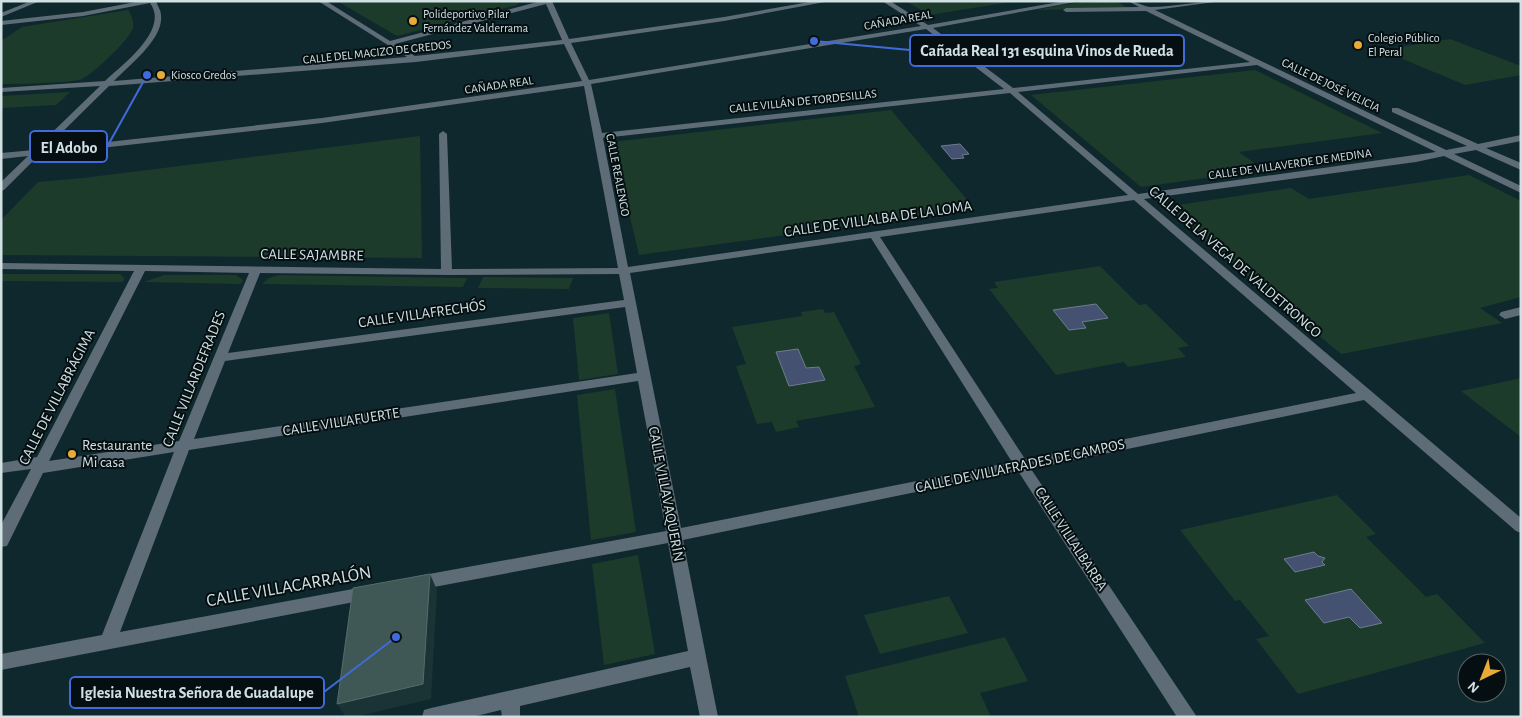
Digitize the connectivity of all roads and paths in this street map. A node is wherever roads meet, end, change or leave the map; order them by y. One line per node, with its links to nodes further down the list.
1 (37, 1): 11 (street)
2 (152, 1): 13 (street); 20 (street)
3 (321, 1): 15 (street)
4 (827, 1): 16 (street, CALLE DEL MACIZO DE GREDOS)
5 (885, 1): 14 (street, CALLE DE LA VEGA DE VALDETRONCO)
6 (1078, 1): 12 (street, CAÑADA REAL)
7 (1131, 1): 10 (street, CALLE DE JOSÉ VELICIA)
8 (1219, 1): 10 (street, CAÑADA REAL)
9 (544, 2): 15 (street); 16 (street, CALLE REALENGO)
10 (1147, 9): 12 (street, CAÑADA REAL); 18 (street, CALLE DE JOSÉ VELICIA)
11 (1, 15)
12 (996, 15): 14 (street, CAÑADA REAL)
13 (1, 23)
14 (925, 26): 19 (street, CAÑADA REAL); 22 (street, CALLE DE LA VEGA DE VALDETRONCO)
15 (391, 43): 17 (street)
16 (566, 43): 17 (street, CALLE DEL MACIZO DE GREDOS); 19 (street, CALLE REALENGO)
17 (416, 60): 20 (street, CALLE DEL MACIZO DE GREDOS)
18 (1257, 62): 22 (street, CALLE VILLÁN DE TORDESILLAS); 29 (street, CALLE DE JOSÉ VELICIA)
19 (588, 83): 25 (street, CALLE REALENGO); 28 (street, CAÑADA REAL)
20 (106, 84): 21 (street, CALLE DEL MACIZO DE GREDOS); 28 (street)
21 (1, 90)
22 (1011, 90): 25 (street, CALLE VILLÁN DE TORDESILLAS); 34 (street, CALLE DE LA VEGA DE VALDETRONCO)
23 (1395, 110): 27 (street, CALLE DE JOSÉ VELICIA)
24 (443, 134): 40 (street)
25 (598, 136): 39 (street, CALLE REALENGO)
26 (1521, 138): 27 (street, CALLE DE VILLAVERDE DE MEDINA)
27 (1477, 147): 29 (street, CALLE DE VILLAVERDE DE MEDINA); 31 (street, CALLE DE JOSÉ VELICIA)
28 (36, 153): 30 (street, CAÑADA REAL); 32 (street)
29 (1446, 154): 33 (street, CALLE DE JOSÉ VELICIA); 34 (street, CALLE DE VILLAVERDE DE MEDINA)
30 (1, 156)
31 (1521, 167)
32 (1, 188)
33 (1521, 190)
34 (1136, 197): 35 (street, CALLE DE VILLALBA DE LA LOMA); 46 (street, CALLE DE LA VEGA DE VALDETRONCO)
35 (874, 235): 39 (street, CALLE DE VILLALBA DE LA LOMA); 49 (street, CALLE VILLALBARBA)
36 (1, 266): 37 (street, CALLE SAJAMBRE)
37 (141, 268): 38 (street, CALLE SAJAMBRE); 48 (street, CALLE DE VILLABRÁGIMA)
38 (256, 269): 40 (street, CALLE SAJAMBRE); 44 (street, CALLE VILLARDEFRADES)
39 (623, 271): 40 (street, CALLE SAJAMBRE); 41 (street, CALLE VILLAVAQUERÍN)
40 (447, 272)
41 (629, 303): 44 (street, CALLE VILLAFRECHÓS); 45 (street, CALLE VILLAVAQUERÍN)
42 (1521, 310): 43 (street)
43 (1505, 315)
44 (219, 358): 47 (street, CALLE VILLARDEFRADES)
45 (643, 376): 47 (street, CALLE VILLAFUERTE); 52 (street, CALLE VILLAVAQUERÍN)
46 (1367, 395): 49 (street, CALLE DE VILLAFRADES DE CAMPOS); 51 (street, CALLE DE LA VEGA DE VALDETRONCO)
47 (184, 446): 48 (street, CALLE VILLAFUERTE); 56 (street, CALLE VILLARDEFRADES)
48 (40, 465): 50 (street, CALLE VILLAFUERTE); 53 (street, CALLE DE VILLABRÁGIMA)
49 (1022, 466): 52 (street, CALLE DE VILLAFRADES DE CAMPOS); 62 (street, CALLE VILLALBARBA)
50 (1, 468)
51 (1521, 527)
52 (674, 536): 54 (street); 57 (street, CALLE VILLAVAQUERÍN)
53 (1, 541)
54 (401, 587)
55 (381, 590): 56 (street, CALLE VILLACARRALÓN)
56 (108, 641): 58 (street, CALLE VILLACARRALÓN)
57 (697, 657): 59 (street); 61 (street, CALLE VILLAVAQUERÍN)
58 (1, 662)
59 (510, 708): 60 (street)
60 (431, 717)
61 (708, 717)
62 (1188, 717)

